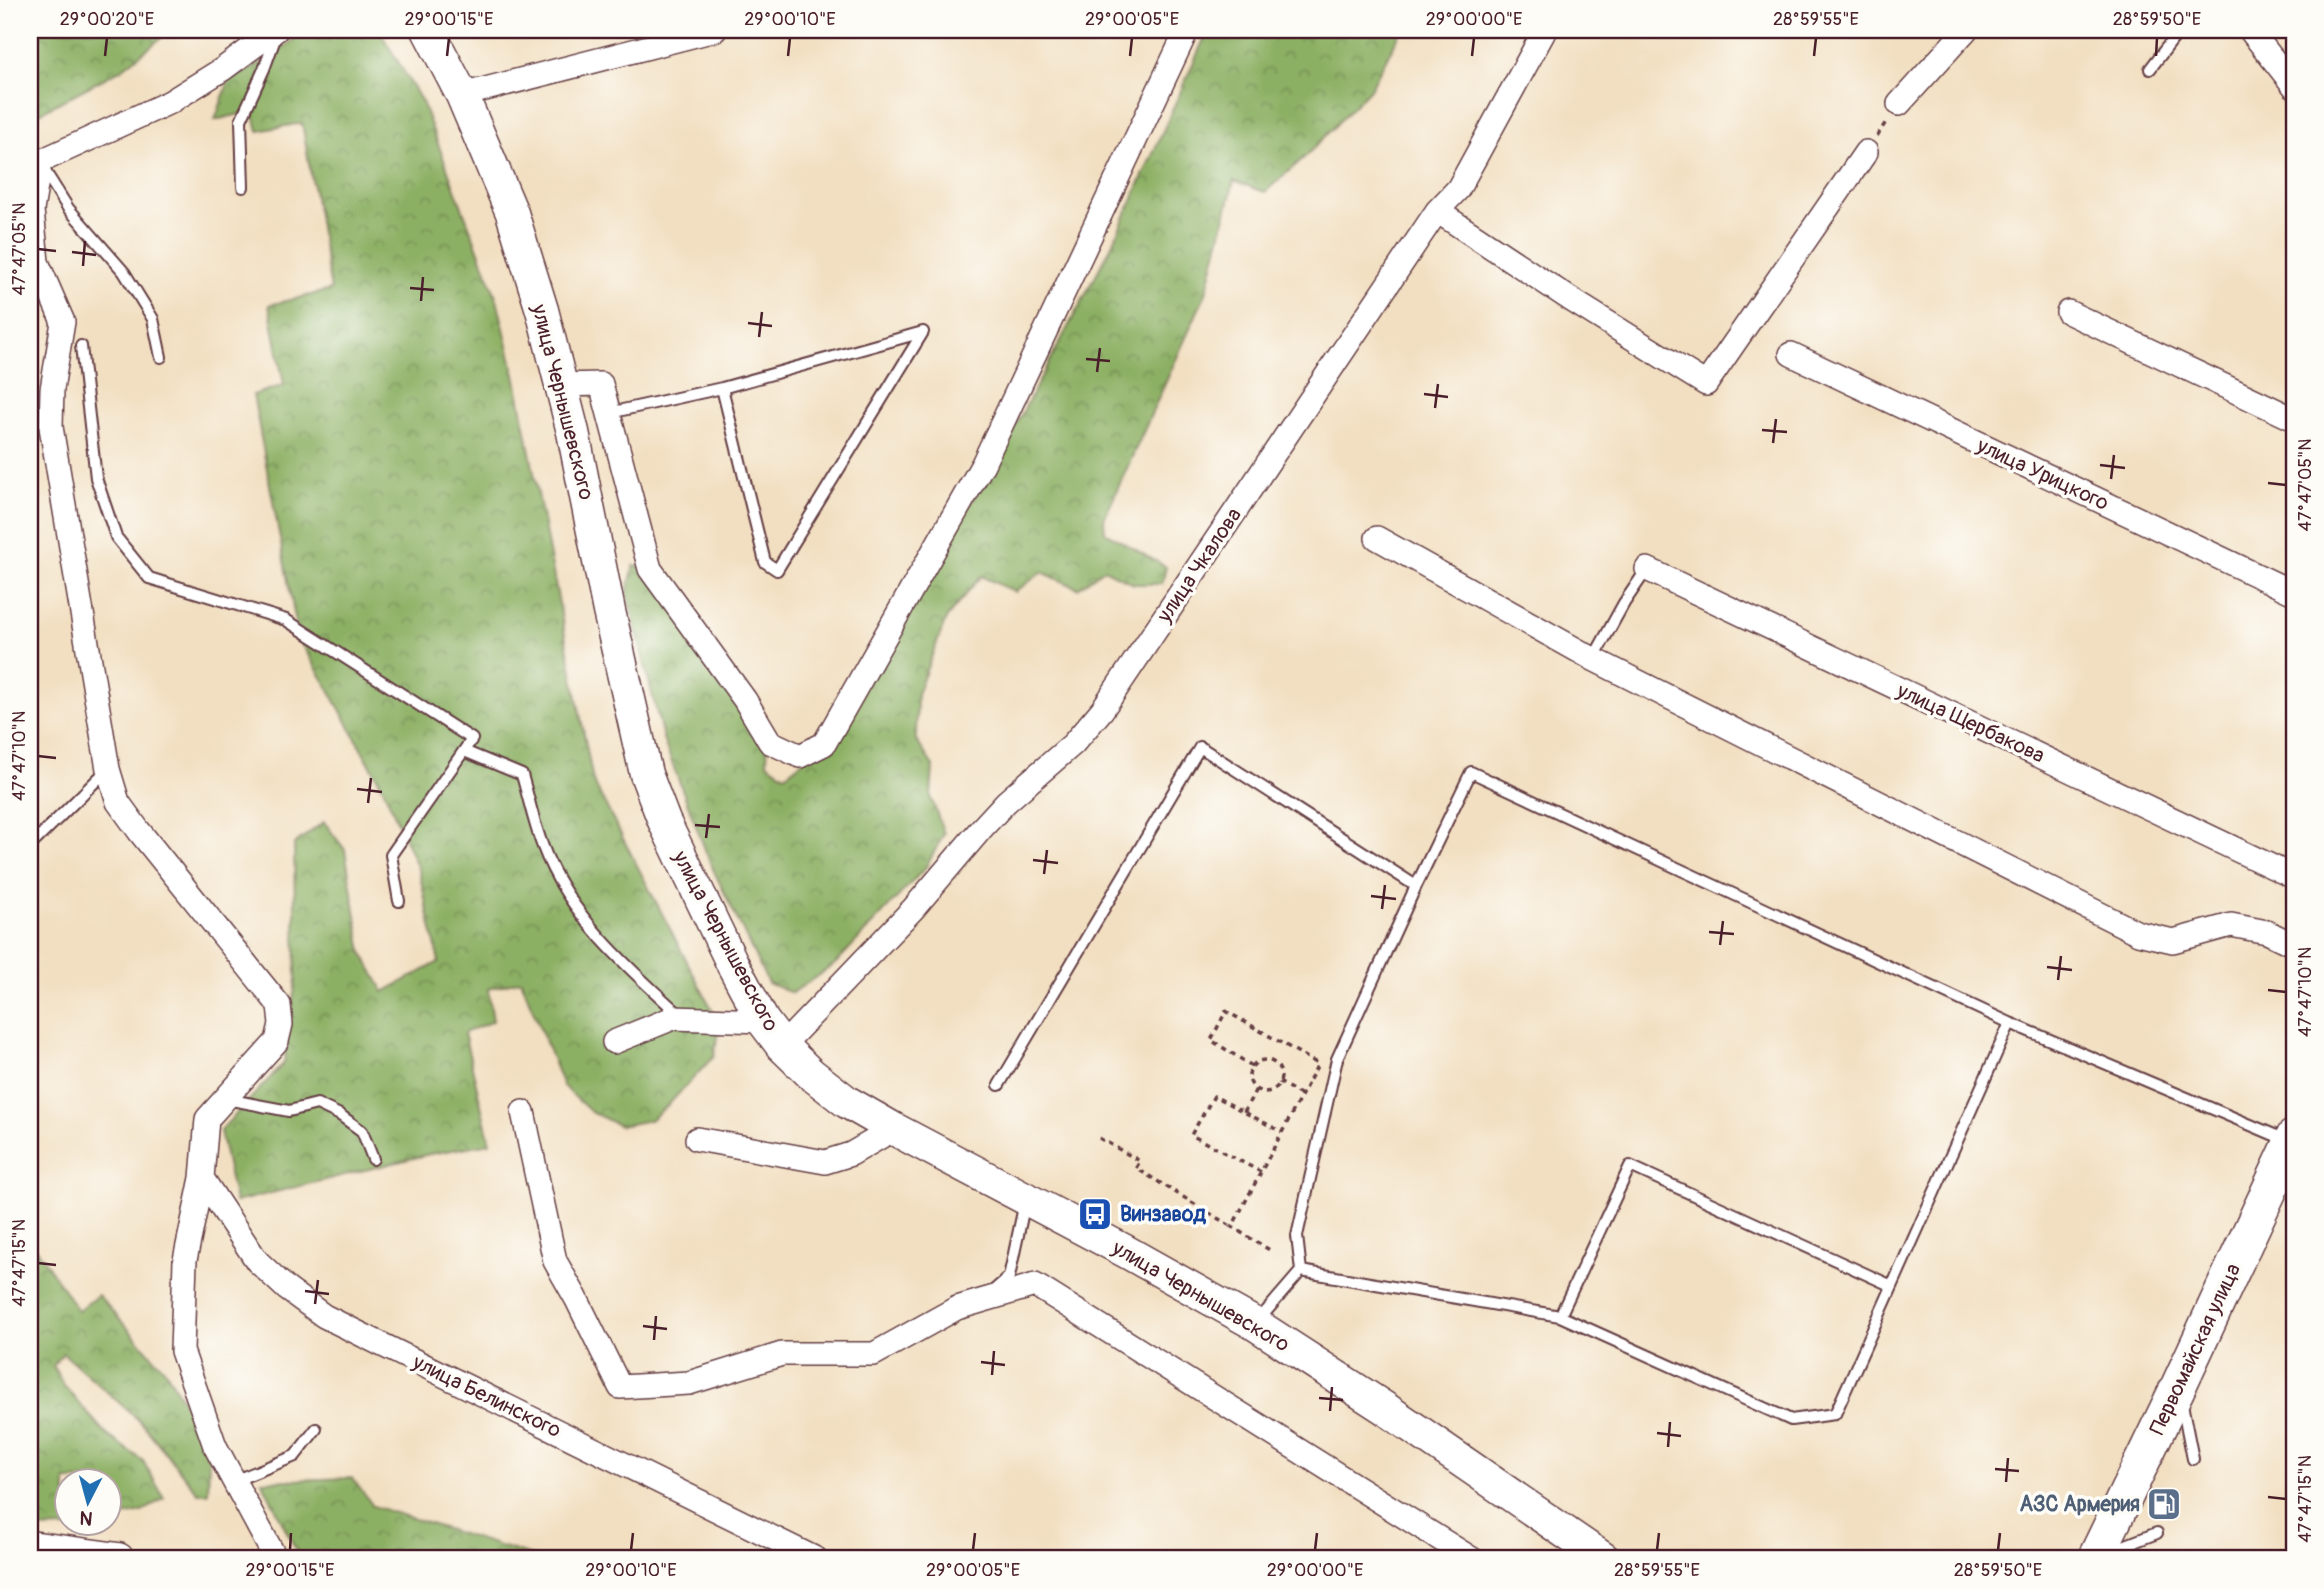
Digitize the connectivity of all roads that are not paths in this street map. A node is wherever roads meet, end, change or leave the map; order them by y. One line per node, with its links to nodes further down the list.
1 (277, 30): 14 (street); 15 (lane)
2 (428, 30): 11 (main road, улица Чернышевского)
3 (715, 30): 11 (street)
4 (1186, 30): 23 (street)
5 (1545, 30): 16 (street, улица Чкалова)
6 (1966, 30): 12 (street)
7 (2180, 30): 9 (lane)
8 (2250, 30): 10 (street)
9 (2150, 69)
10 (2294, 86)
11 (461, 94): 21 (main road, улица Чернышевского)
12 (1899, 104)
13 (1866, 152): 16 (street)
14 (35, 164): 20 (lane); 30 (street)
15 (243, 187)
16 (1437, 211): 38 (street, улица Чкалова)
17 (2068, 312): 24 (street)
18 (81, 346): 29 (lane)
19 (1791, 354): 27 (street, улица Урицкого)
20 (161, 357)
21 (561, 385): 23 (street); 38 (main road, улица Чернышевского)
22 (722, 388): 22 (lane); 23 (lane)
23 (609, 413)
24 (2294, 419)
25 (1377, 538): 28 (street)
26 (1647, 569): 28 (lane); 32 (street, улица Щербакова)
27 (2294, 593)
28 (1593, 659): 35 (street)
29 (464, 751): 34 (lane); 36 (lane)
30 (108, 769): 31 (lane); 41 (street)
31 (30, 846)
32 (2294, 877)
33 (1416, 886): 37 (lane); 40 (lane); 49 (lane)
34 (399, 901)
35 (2294, 945)
36 (684, 1018): 38 (street); 39 (street)
37 (2010, 1023): 45 (lane); 50 (lane)
38 (772, 1033): 43 (main road, улица Чернышевского)
39 (614, 1042)
40 (999, 1085)
41 (225, 1099): 46 (lane); 47 (street)
42 (523, 1112): 51 (street)
43 (894, 1129): 44 (street); 48 (main road, улица Чернышевского)
44 (697, 1139)
45 (2293, 1140): 54 (main road, Первомайская улица)
46 (373, 1159)
47 (202, 1178): 57 (street); 63 (street, улица Белинского)
48 (1026, 1199): 51 (lane); 53 (main road, улица Чернышевского)
49 (1300, 1271): 52 (lane); 53 (lane)
50 (1892, 1286): 52 (lane); 52 (lane)
51 (984, 1300): 64 (street)
52 (1560, 1316)
53 (1255, 1324): 65 (main road, улица Чернышевского)
54 (2178, 1387): 56 (lane); 60 (main road, Первомайская улица)
55 (316, 1429): 57 (lane)
56 (2193, 1459)
57 (234, 1481): 62 (street)
58 (2157, 1533): 60 (lane)
59 (30, 1547): 61 (main road)
60 (2095, 1558)
61 (118, 1559)
62 (276, 1559)
63 (816, 1559)
64 (1472, 1559)
65 (1604, 1559)

